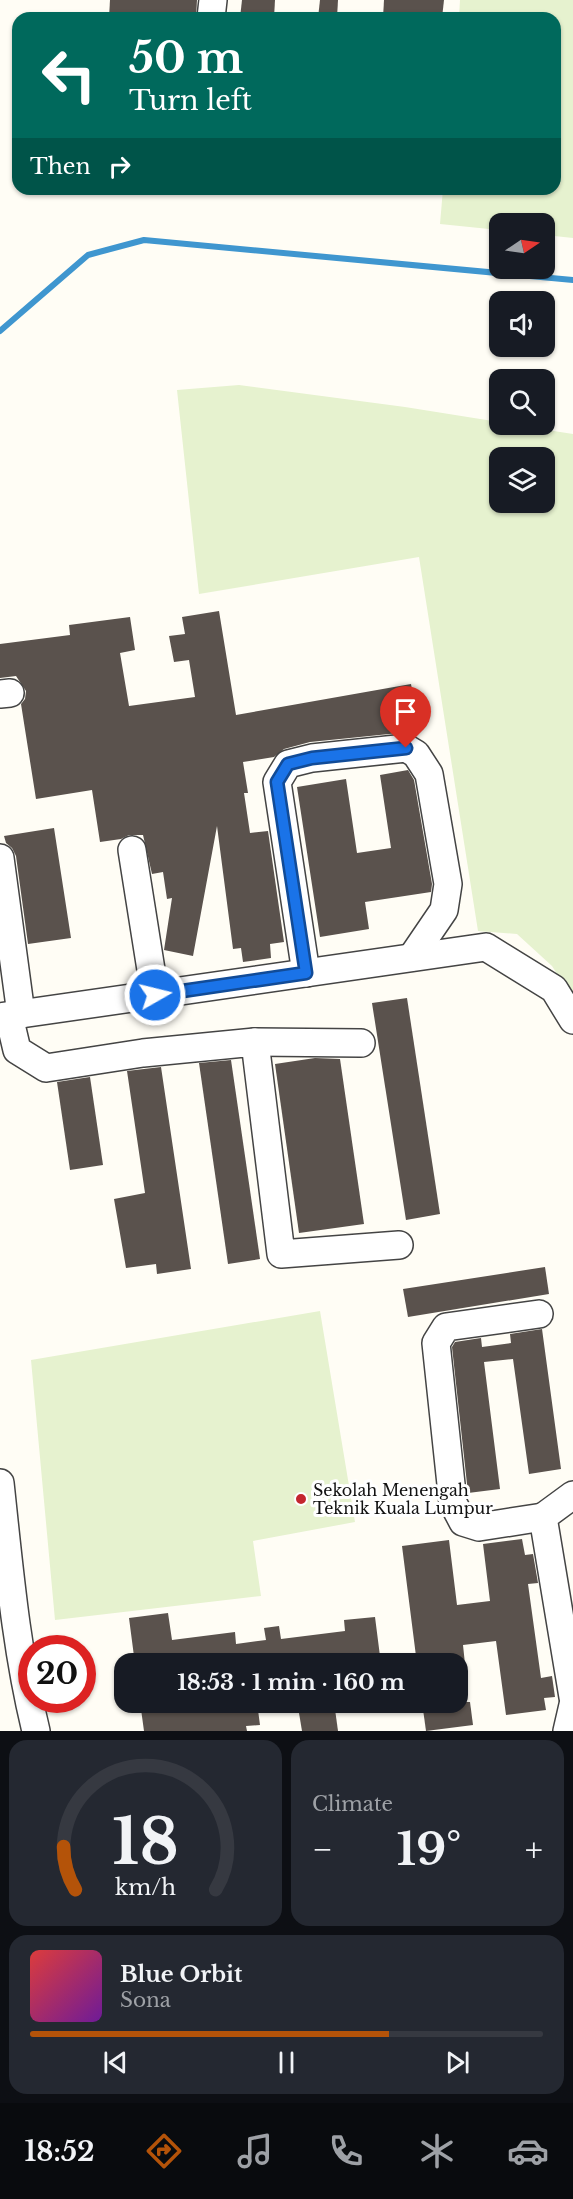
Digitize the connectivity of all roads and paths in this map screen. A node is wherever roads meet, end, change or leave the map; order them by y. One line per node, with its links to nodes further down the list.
1 (132, 850): 5 (street)
2 (0, 858): 6 (street)
3 (412, 957): 4 (street); 4 (street); 7 (street)
4 (306, 973): 5 (street)
5 (155, 995): 6 (street)
6 (10, 1016): 8 (street)
7 (573, 1020)
8 (255, 1042): 9 (street); 10 (street)
9 (361, 1042)
10 (399, 1245)
11 (539, 1314): 14 (street)
12 (0, 1483): 17 (street)
13 (573, 1495): 14 (street)
14 (543, 1517): 15 (street)
15 (573, 1697)
16 (573, 1705): 18 (street)
17 (36, 1731)
18 (567, 1731)

